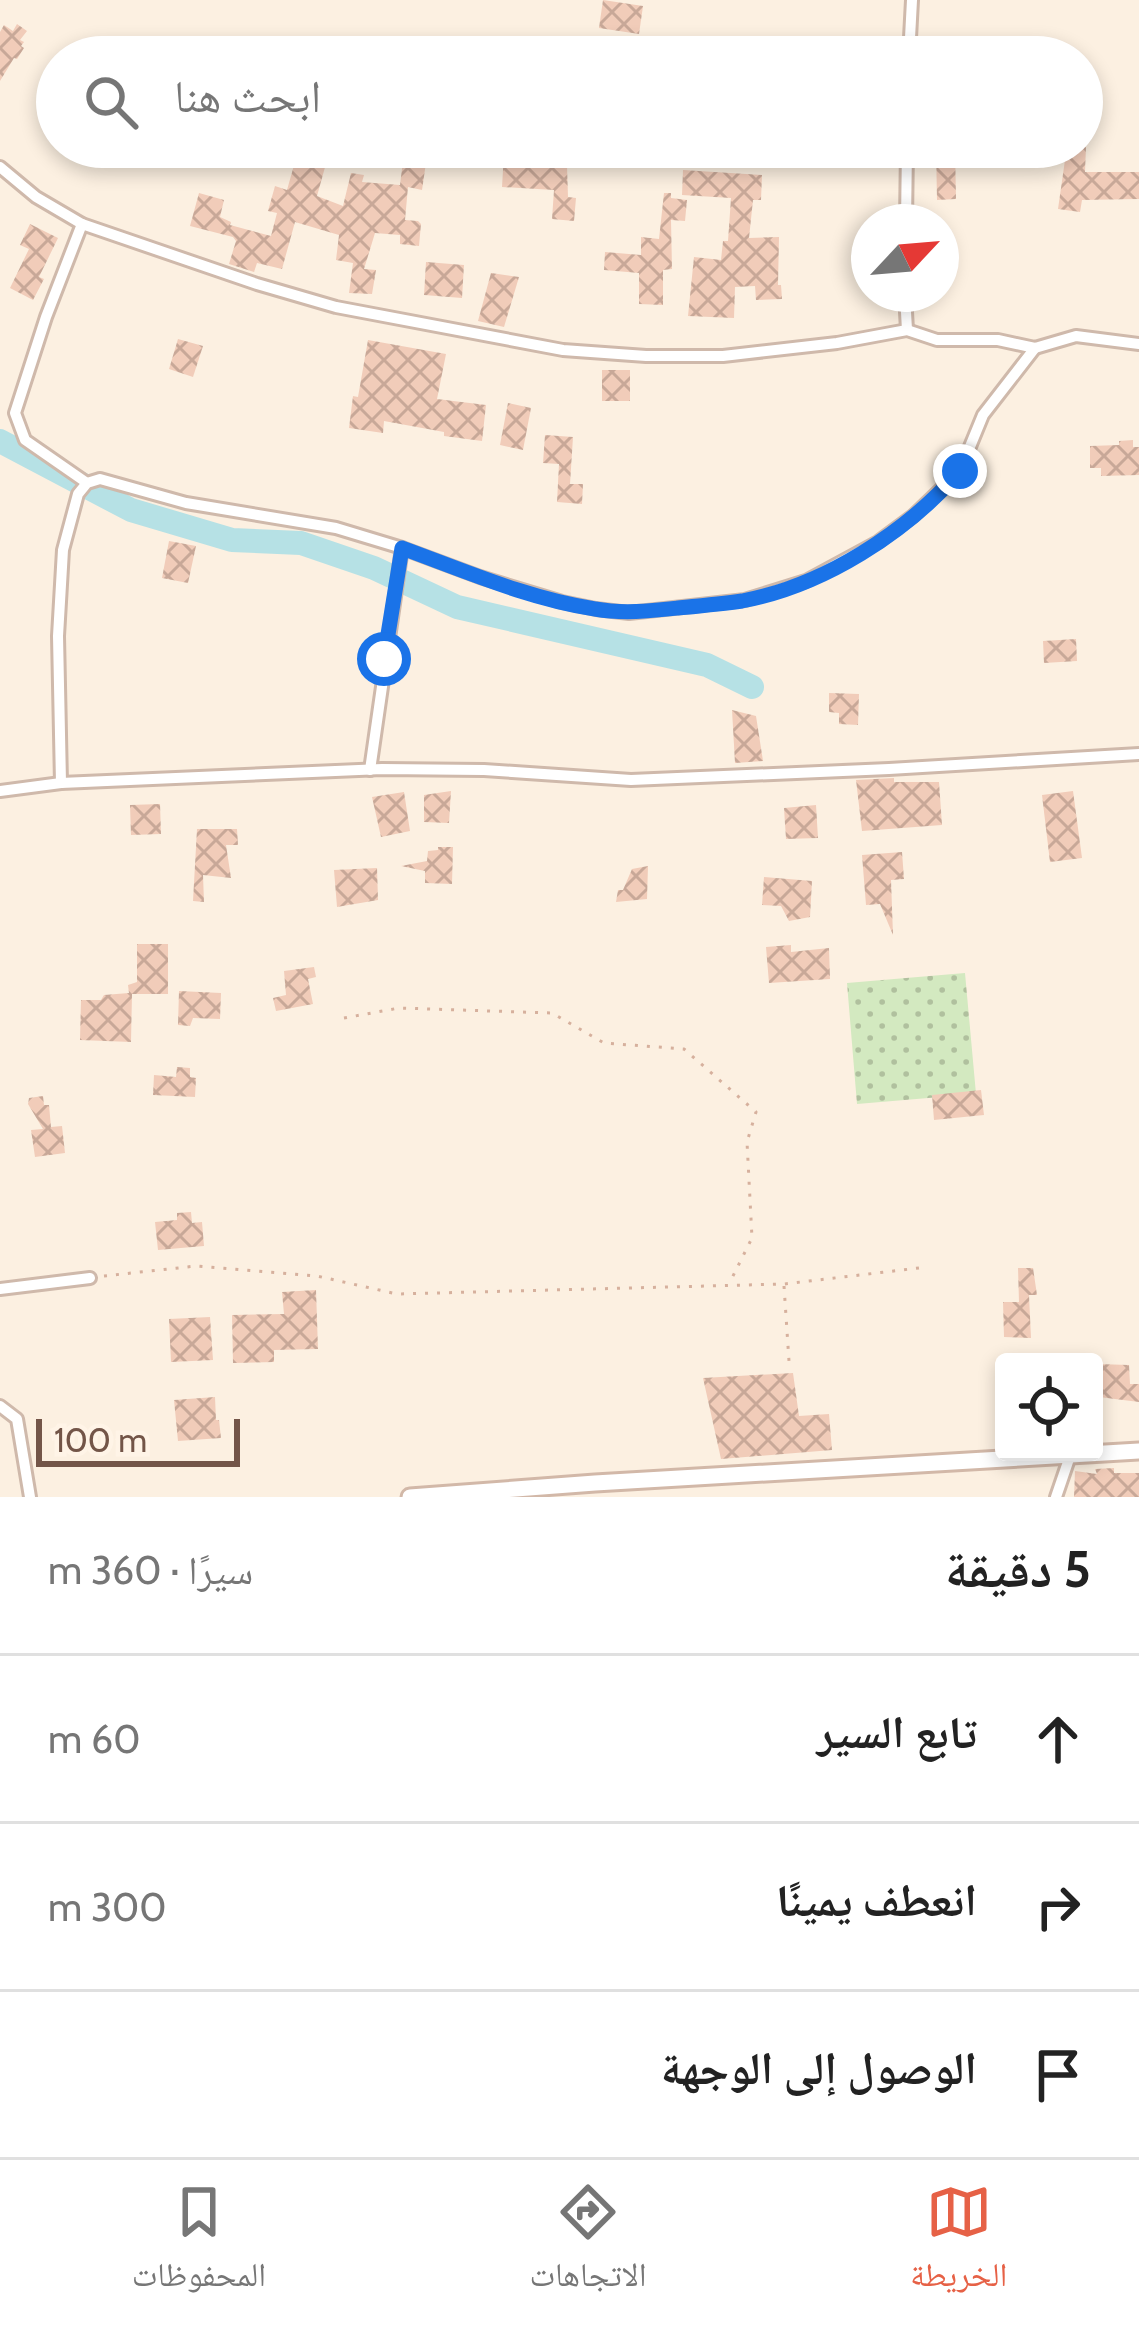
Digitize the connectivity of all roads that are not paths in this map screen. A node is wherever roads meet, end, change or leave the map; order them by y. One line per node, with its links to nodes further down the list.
1 (912, 0): 2 (street)
2 (910, 36)
3 (0, 167): 6 (street)
4 (907, 168): 5 (street)
5 (906, 204)
6 (82, 224): 8 (street); 11 (street)
7 (906, 312): 8 (street)
8 (907, 330): 10 (street)
9 (1139, 344): 10 (street)
10 (1035, 348): 12 (street)
11 (87, 483): 12 (street); 15 (street)
12 (402, 548): 14 (street)
13 (1139, 754): 14 (street)
14 (370, 770): 15 (street)
15 (61, 783): 16 (street)
16 (0, 791)
17 (90, 1278): 18 (street)
18 (0, 1289)
19 (0, 1406): 24 (street)
20 (1139, 1451): 21 (street)
21 (1103, 1454)
22 (995, 1460): 25 (street)
23 (1068, 1461): 26 (street)
24 (30, 1497)
25 (410, 1497)
26 (1056, 1497)

